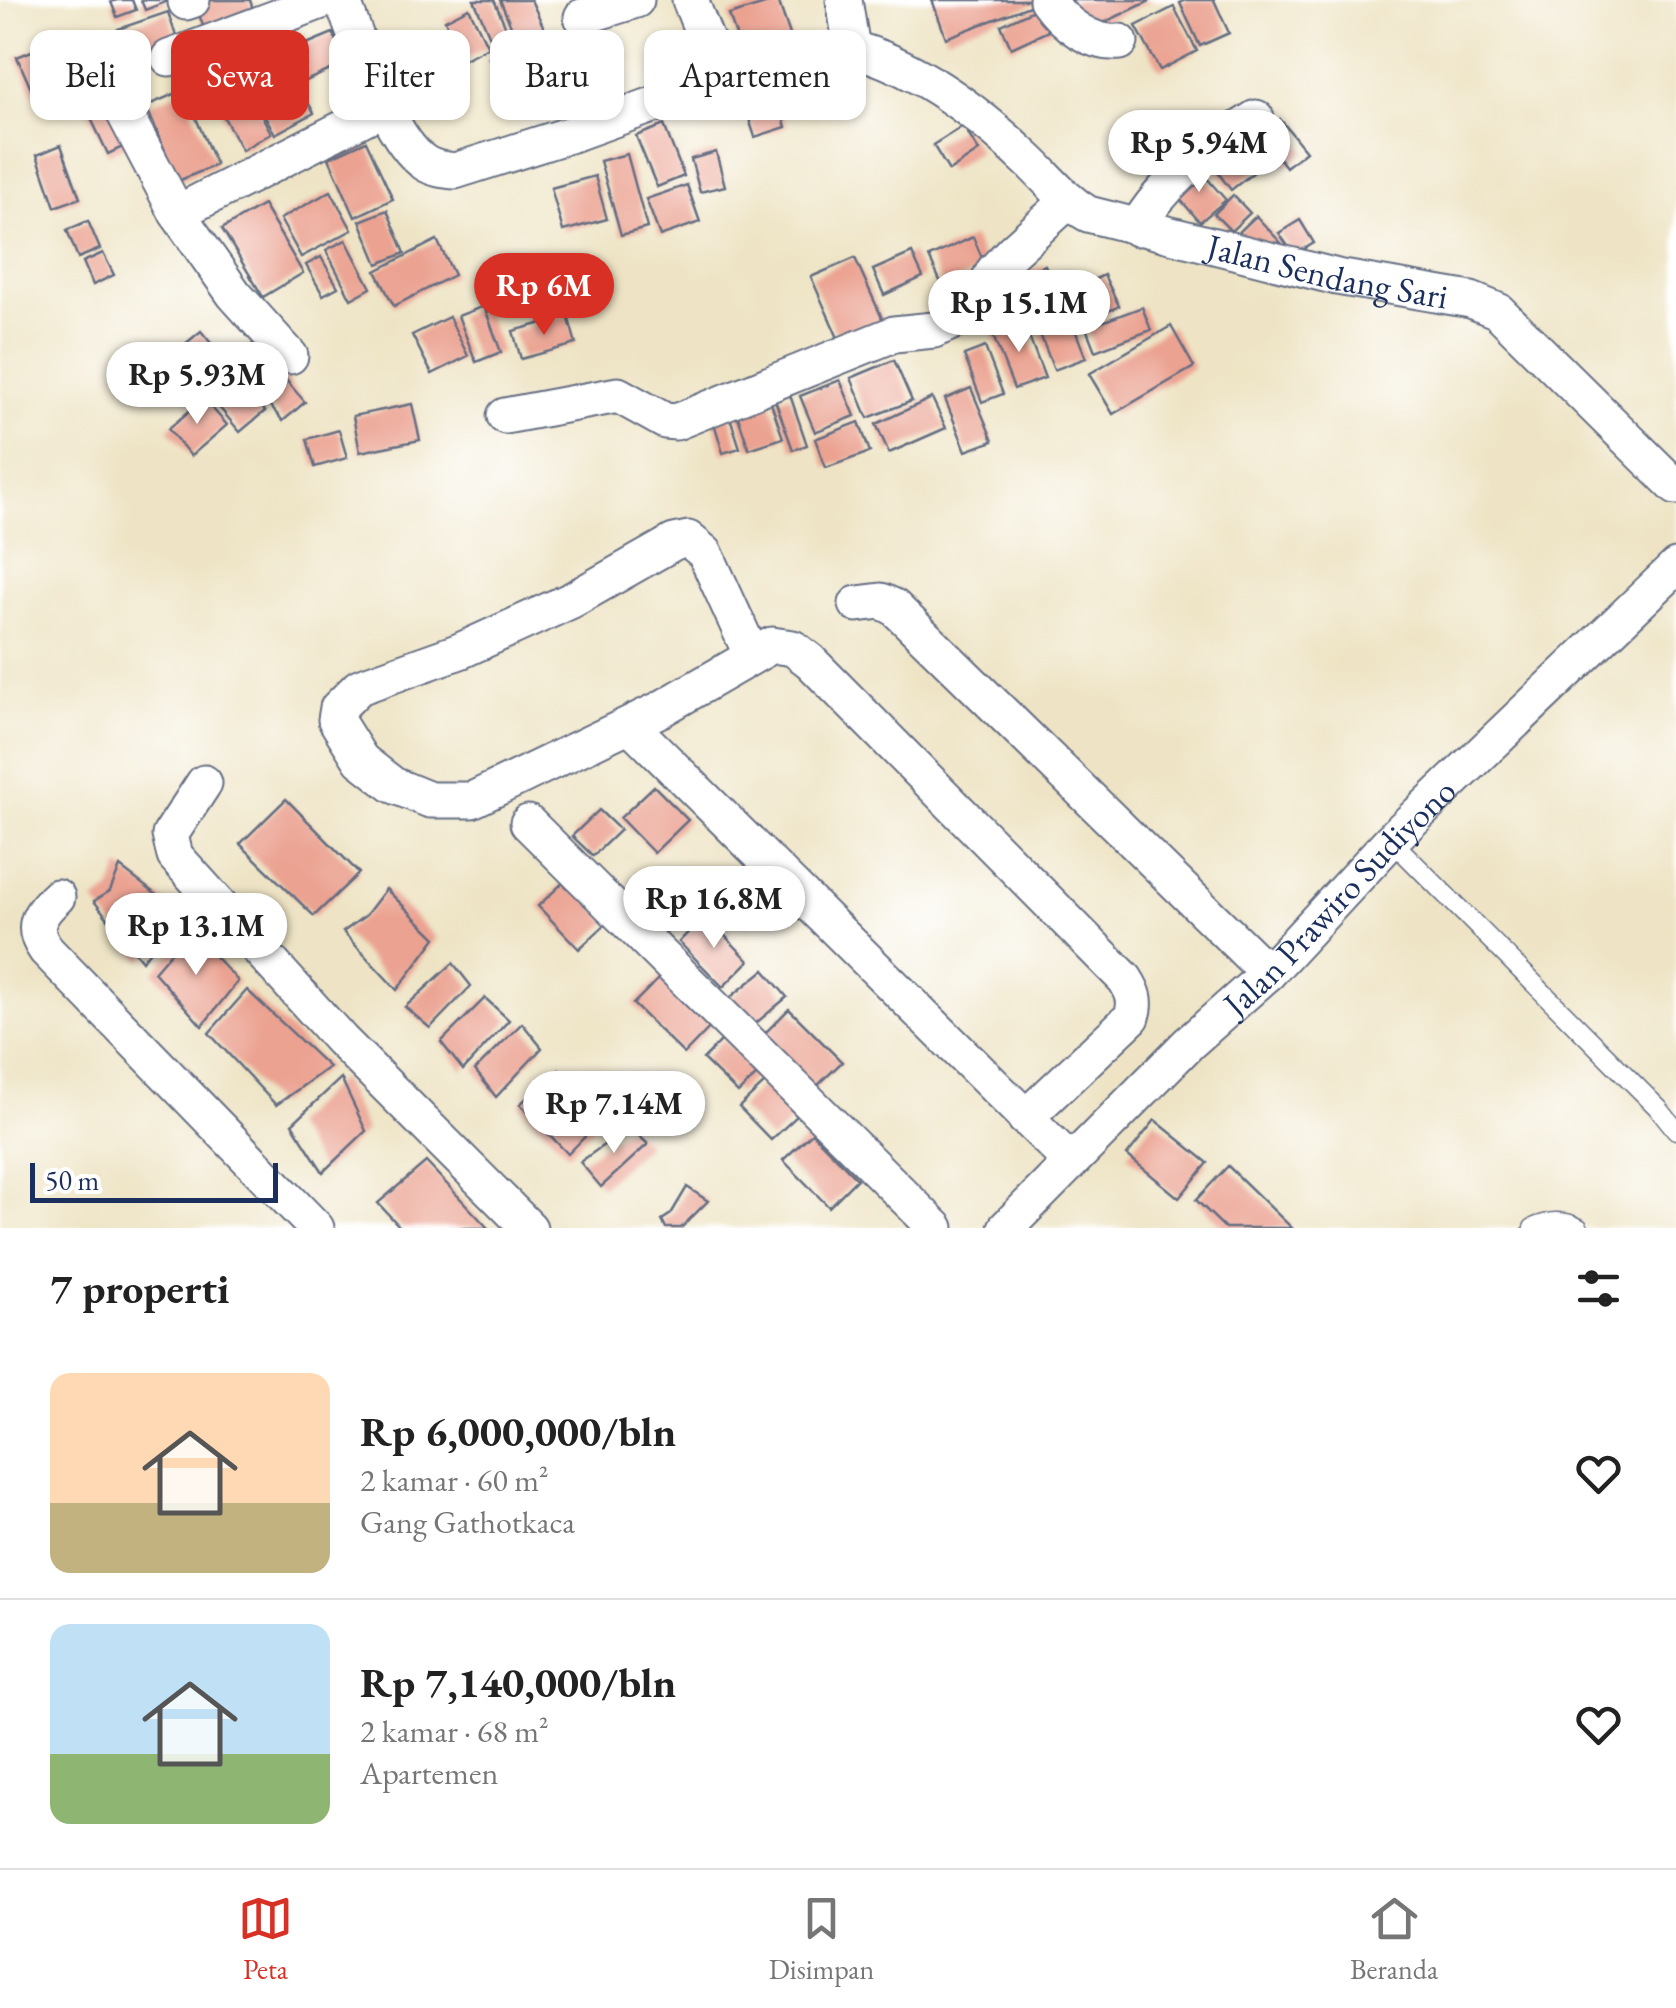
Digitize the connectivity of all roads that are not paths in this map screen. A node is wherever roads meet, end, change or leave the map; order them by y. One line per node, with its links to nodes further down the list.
1 (324, 0): 13 (street)
2 (342, 0): 8 (street)
3 (636, 0): 7 (street)
4 (690, 0): 9 (street)
5 (844, 0): 10 (street)
6 (1046, 0): 11 (street)
7 (582, 17)
8 (354, 30)
9 (702, 30)
10 (849, 30)
11 (1120, 42)
12 (866, 53): 19 (street, Jalan Sendang Sari)
13 (170, 58)
14 (644, 108): 18 (street)
15 (1256, 118): 21 (street)
16 (128, 120): 20 (street)
17 (359, 120): 20 (street)
18 (393, 120)
19 (1067, 202): 21 (street, Jalan Sendang Sari); 23 (street)
20 (176, 213): 22 (street)
21 (1137, 228): 24 (street, Jalan Sendang Sari)
22 (290, 356)
23 (506, 416)
24 (1676, 487)
25 (1676, 567): 31 (street, Jalan Prawiro Sudiyono)
26 (857, 604): 33 (street)
27 (752, 656): 28 (street); 28 (street); 34 (street)
28 (630, 725): 34 (street)
29 (204, 784): 38 (street)
30 (528, 823): 39 (street)
31 (1392, 840): 33 (street, Jalan Prawiro Sudiyono); 35 (lane)
32 (57, 898): 37 (street)
33 (1268, 973): 36 (street, Jalan Prawiro Sudiyono)
34 (1025, 1118): 36 (street)
35 (1676, 1130)
36 (1071, 1162): 40 (street, Jalan Prawiro Sudiyono)
37 (316, 1228)
38 (529, 1228)
39 (936, 1228)
40 (1006, 1228)
41 (1532, 1228): 42 (lane)
42 (1579, 1228)

